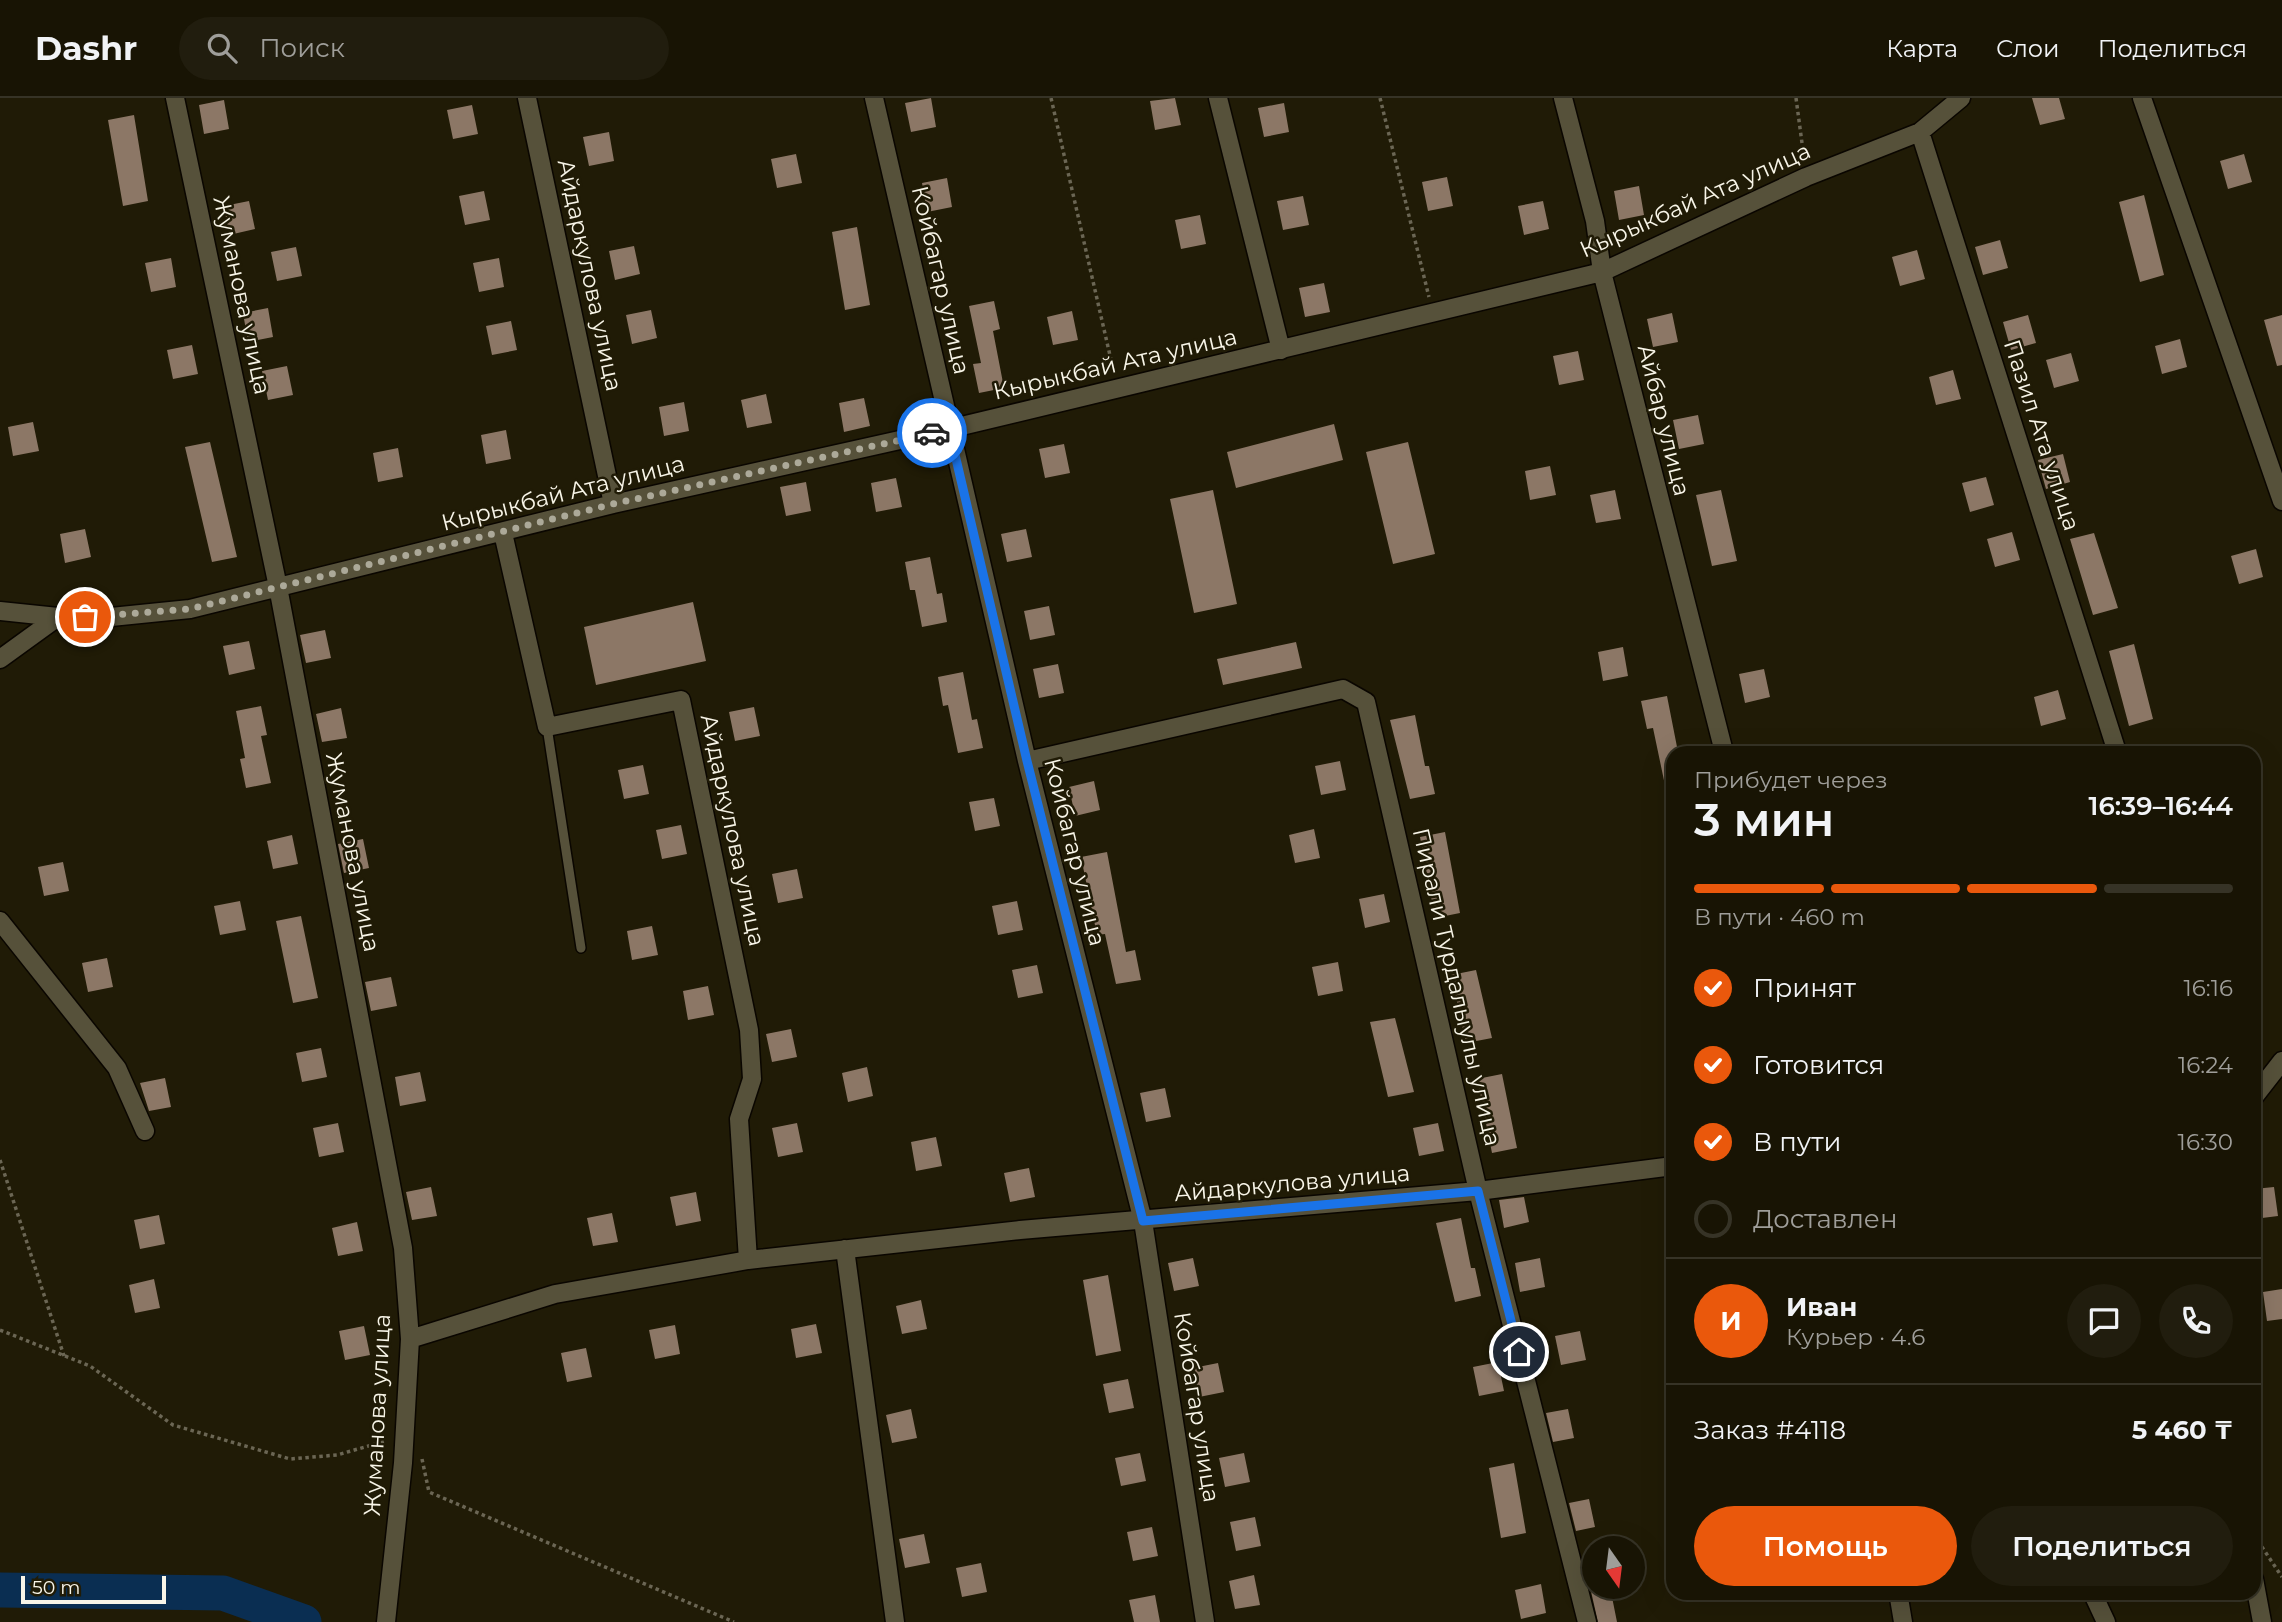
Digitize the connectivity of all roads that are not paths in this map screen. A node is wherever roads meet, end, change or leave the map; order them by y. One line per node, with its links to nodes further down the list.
1 (175, 98): 16 (street, Жуманова улица)
2 (527, 98): 14 (street, Айдаркулова улица)
3 (874, 98): 12 (street, Койбагар улица)
4 (1218, 98): 11 (street)
5 (1563, 98): 10 (street, Айбар улица)
6 (1961, 98): 8 (street, Кырыкбай Ата улица)
7 (2142, 98): 13 (street)
8 (1946, 105): 9 (street, Кырыкбай Ата улица)
9 (1920, 132): 10 (street, Кырыкбай Ата улица); 22 (street, Пазил Ата улица)
10 (1602, 272): 11 (street, Кырыкбай Ата улица); 21 (street, Айбар улица)
11 (1280, 350): 12 (street, Кырыкбай Ата улица)
12 (949, 429): 14 (street, Кырыкбай Ата улица); 23 (street, Койбагар улица)
13 (2282, 501)
14 (613, 504): 15 (street, Кырыкбай Ата улица)
15 (503, 533): 16 (street, Кырыкбай Ата улица); 20 (street)
16 (278, 587): 18 (street, Кырыкбай Ата улица); 34 (street, Жуманова улица)
17 (0, 611): 18 (street, Кырыкбай Ата улица)
18 (58, 617): 19 (street)
19 (0, 659)
20 (547, 727): 25 (lane); 33 (street, Айдаркулова улица)
21 (1722, 746)
22 (2116, 746)
23 (1027, 761): 30 (street, Пирали Турдалыулы улица); 31 (street, Койбагар улица)
24 (0, 921): 28 (street)
25 (581, 948)
26 (2282, 1061): 27 (street)
27 (2261, 1088)
28 (145, 1131)
29 (1666, 1167): 30 (street, Айдаркулова улица)
30 (1478, 1191): 31 (street, Айдаркулова улица); 41 (street, Пирали Турдалыулы улица)
31 (1143, 1221): 32 (street, Айдаркулова улица); 40 (street, Койбагар улица)
32 (845, 1249): 33 (street, Айдаркулова улица); 39 (street)
33 (748, 1260): 34 (street, Айдаркулова улица)
34 (410, 1339): 38 (street, Жуманова улица)
35 (1899, 1600): 42 (street)
36 (2096, 1600): 43 (street)
37 (2258, 1600): 44 (street)
38 (386, 1622)
39 (895, 1622)
40 (1205, 1622)
41 (1587, 1622)
42 (1903, 1622)
43 (2106, 1622)
44 (2262, 1622)

